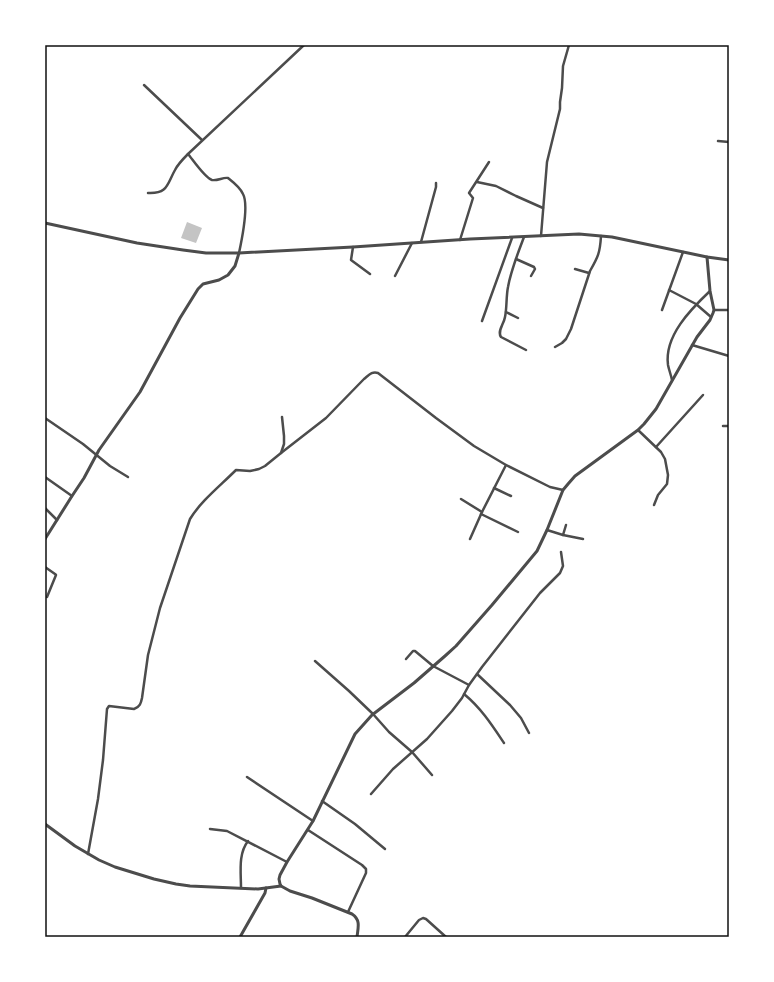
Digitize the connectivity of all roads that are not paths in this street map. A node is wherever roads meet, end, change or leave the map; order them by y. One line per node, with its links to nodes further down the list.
1 (304, 45): 4 (street)
2 (569, 45): 12 (street)
3 (144, 86): 4 (street)
4 (202, 140): 7 (street)
5 (718, 141): 6 (street)
6 (729, 142)
7 (188, 154): 11 (street); 23 (street)
8 (489, 162): 9 (street)
9 (477, 182): 12 (street); 18 (street)
10 (436, 183): 20 (street)
11 (148, 193)
12 (543, 208): 14 (street)
13 (45, 222): 23 (street)
14 (541, 236): 15 (street); 16 (street)
15 (601, 236): 22 (street); 28 (street)
16 (524, 237): 17 (street); 25 (street)
17 (512, 238): 18 (street); 41 (street)
18 (460, 240): 20 (street)
19 (412, 243): 20 (street); 21 (street); 30 (street)
20 (420, 243)
21 (353, 247): 23 (street); 29 (street)
22 (683, 252): 24 (street); 32 (street)
23 (240, 253): 55 (street)
24 (707, 257): 26 (street); 33 (street)
25 (516, 259): 31 (street); 38 (street)
26 (729, 260)
27 (575, 269): 28 (street)
28 (589, 273): 43 (street)
29 (370, 274)
30 (395, 276)
31 (531, 276)
32 (669, 290): 34 (street); 35 (street)
33 (710, 291): 34 (street); 36 (street)
34 (696, 304): 40 (street); 46 (street)
35 (662, 310)
36 (714, 310): 37 (street); 40 (street)
37 (729, 310)
38 (506, 312): 39 (street); 44 (street)
39 (518, 318)
40 (712, 318): 42 (street)
41 (482, 321)
42 (692, 345): 45 (street); 46 (street)
43 (555, 347)
44 (526, 350)
45 (729, 356)
46 (672, 380): 52 (street)
47 (703, 395): 53 (street)
48 (282, 417): 54 (street)
49 (45, 418): 55 (street)
50 (723, 426): 51 (street)
51 (729, 426)
52 (638, 430): 53 (street); 60 (street)
53 (656, 447): 64 (street)
54 (281, 453): 56 (street); 98 (street)
55 (96, 455): 58 (street); 61 (street)
56 (506, 465): 59 (street); 60 (street)
57 (45, 477): 61 (street)
58 (128, 477)
59 (494, 488): 62 (street); 66 (street)
60 (563, 490): 69 (street)
61 (72, 496): 67 (street)
62 (511, 496)
63 (461, 498): 66 (street)
64 (654, 505)
65 (45, 508): 67 (street)
66 (481, 513): 70 (street); 73 (street)
67 (57, 520): 72 (street)
68 (566, 526): 71 (street)
69 (548, 530): 71 (street); 80 (street)
70 (518, 532)
71 (563, 535): 74 (street)
72 (45, 539)
73 (470, 539)
74 (583, 539)
75 (561, 552): 81 (street)
76 (45, 567): 77 (street)
77 (47, 597)
78 (406, 659): 80 (street)
79 (315, 661): 84 (street)
80 (433, 666): 82 (street); 84 (street)
81 (478, 674): 82 (street); 85 (street)
82 (469, 685): 83 (street)
83 (464, 694): 86 (street); 87 (street)
84 (373, 714): 87 (street); 91 (street)
85 (529, 733)
86 (504, 742)
87 (412, 752): 88 (street); 90 (street)
88 (432, 774)
89 (247, 776): 92 (street)
90 (371, 794)
91 (322, 801): 92 (street); 97 (street)
92 (313, 821): 95 (street)
93 (45, 824): 98 (street)
94 (210, 829): 96 (street)
95 (308, 830): 99 (street); 103 (street)
96 (248, 842): 99 (street); 101 (street)
97 (384, 849)
98 (88, 854): 101 (street)
99 (287, 862): 100 (street)
100 (281, 886): 102 (street); 103 (street)
101 (241, 888): 102 (street)
102 (266, 888): 104 (street)
103 (348, 912): 105 (street)
104 (240, 937)
105 (356, 937)
106 (405, 937): 107 (street)
107 (446, 937)

